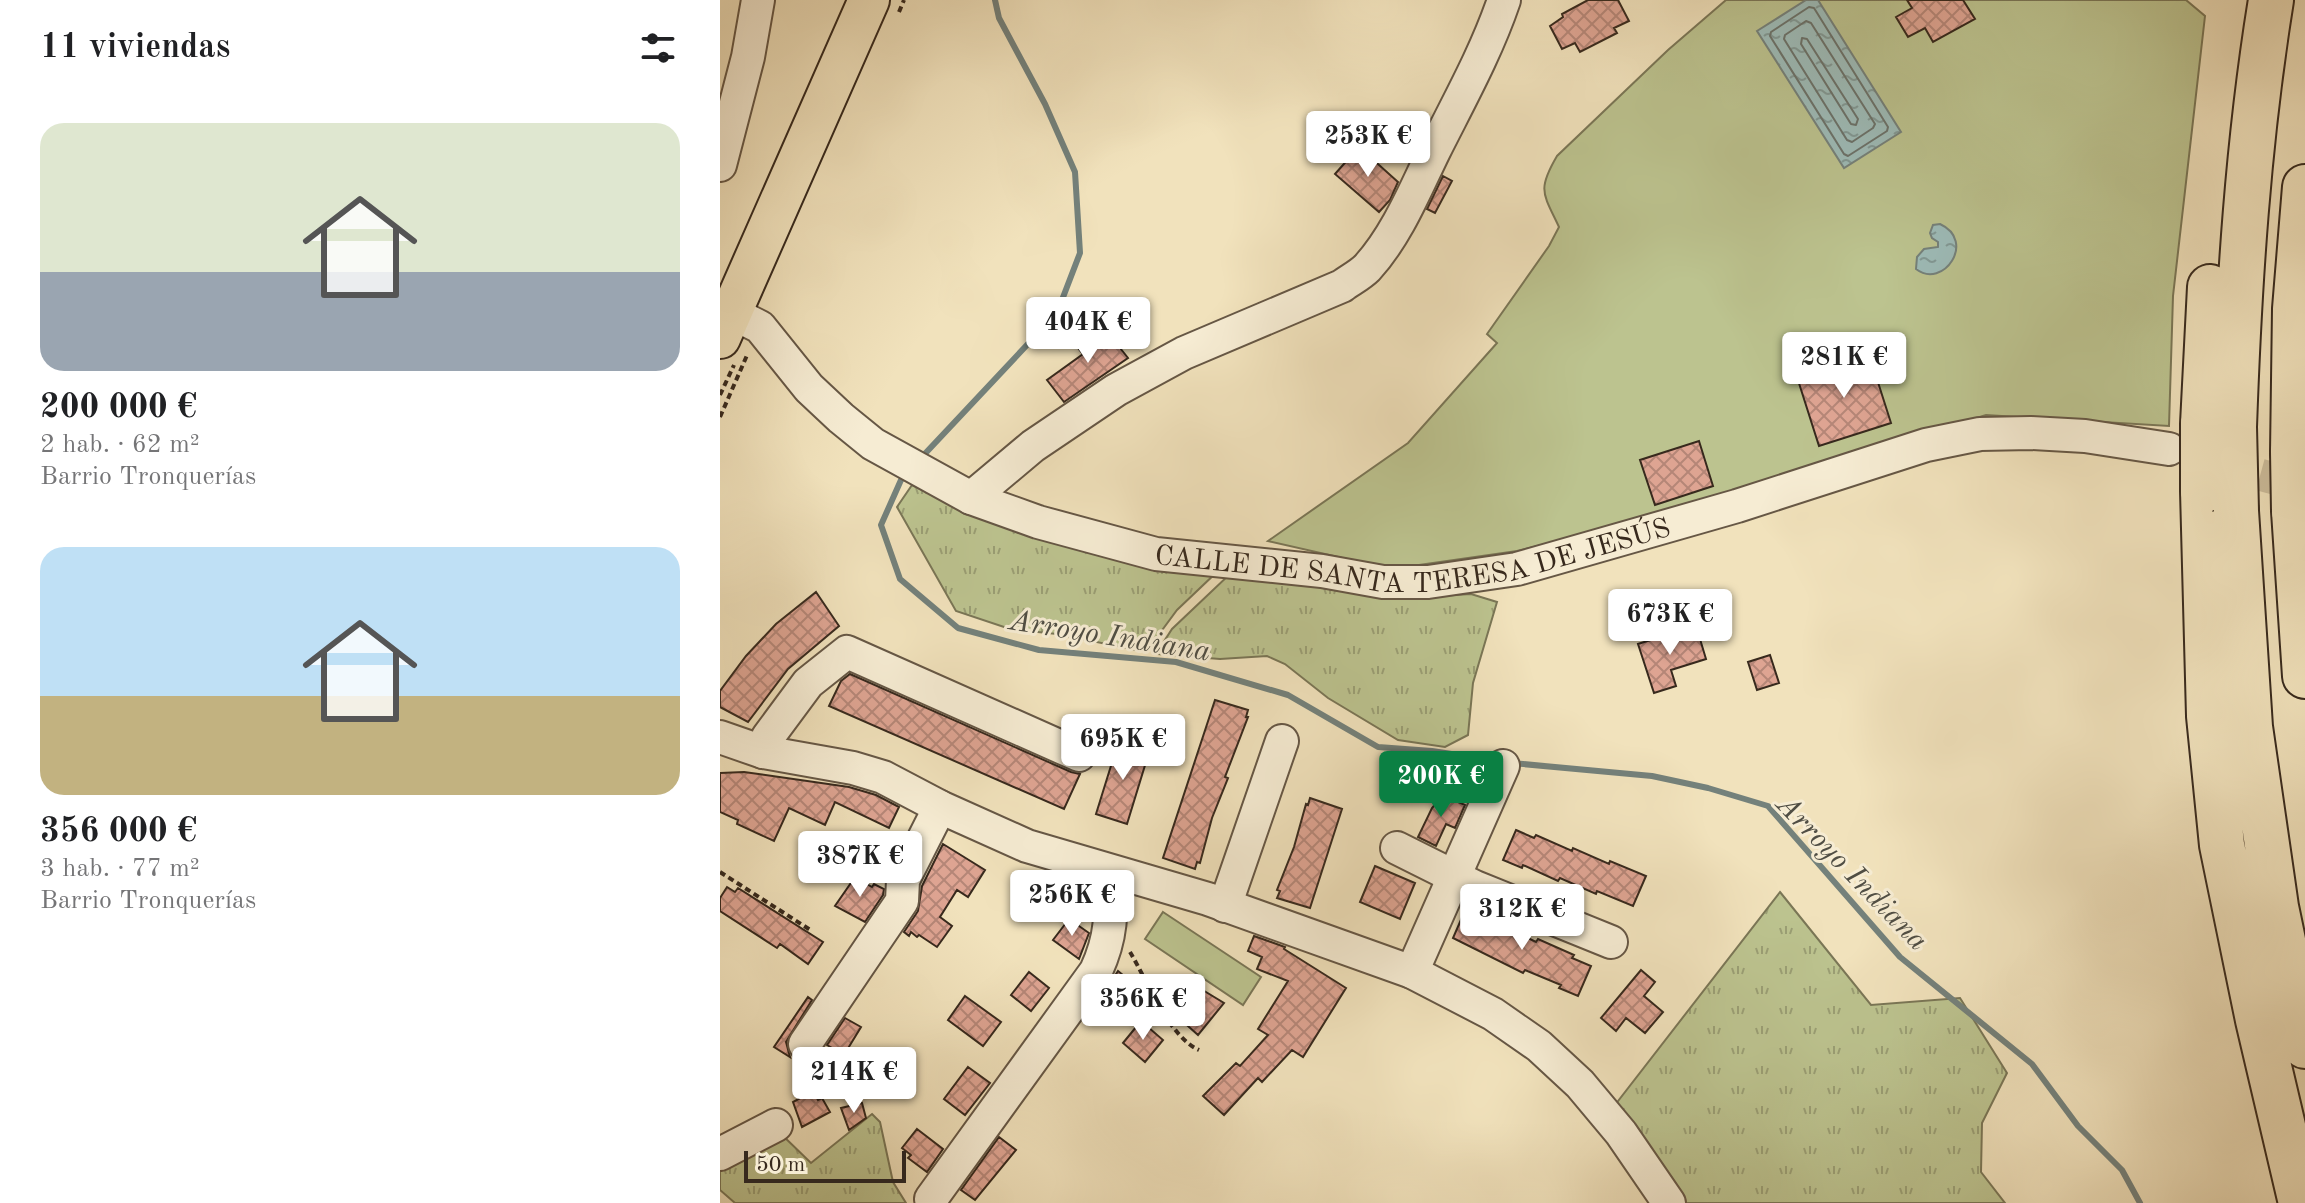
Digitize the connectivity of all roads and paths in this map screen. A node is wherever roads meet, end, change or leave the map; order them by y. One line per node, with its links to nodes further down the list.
1 (758, 0): 6 (street)
2 (869, 0): 9 (main road)
3 (1504, 0): 12 (street)
4 (2250, 0): 10 (highway)
5 (2271, 0): 10 (highway)
6 (732, 67): 7 (street)
7 (720, 165)
8 (2305, 187): 14 (highway, bridge)
9 (724, 319): 12 (street, CALLE DE SANTA TERESA DE JESÚS)
10 (2218, 425): 13 (highway, bridge)
11 (2169, 449): 12 (street, CALLE DE SANTA TERESA DE JESÚS)
12 (971, 498)
13 (2219, 501): 21 (highway); 32 (highway)
14 (2305, 676)
15 (720, 737): 17 (street)
16 (1282, 741): 26 (street)
17 (763, 752): 18 (street); 20 (street)
18 (1079, 755)
19 (1503, 766): 25 (street)
20 (940, 807): 24 (street); 31 (street)
21 (2222, 845): 38 (highway); 39 (highway)
22 (1397, 848): 25 (street)
23 (720, 872): 28 (path)
24 (1109, 872): 26 (street); 27 (street)
25 (1465, 882): 29 (street); 30 (street)
26 (1225, 906): 30 (street)
27 (1112, 922): 33 (path); 36 (street)
28 (812, 931)
29 (1611, 942)
30 (1412, 972): 37 (street)
31 (805, 1044)
32 (2305, 1046)
33 (1199, 1050)
34 (776, 1125): 35 (street)
35 (720, 1154)
36 (931, 1199)
37 (1669, 1203)
38 (2279, 1203)
39 (2301, 1203)

